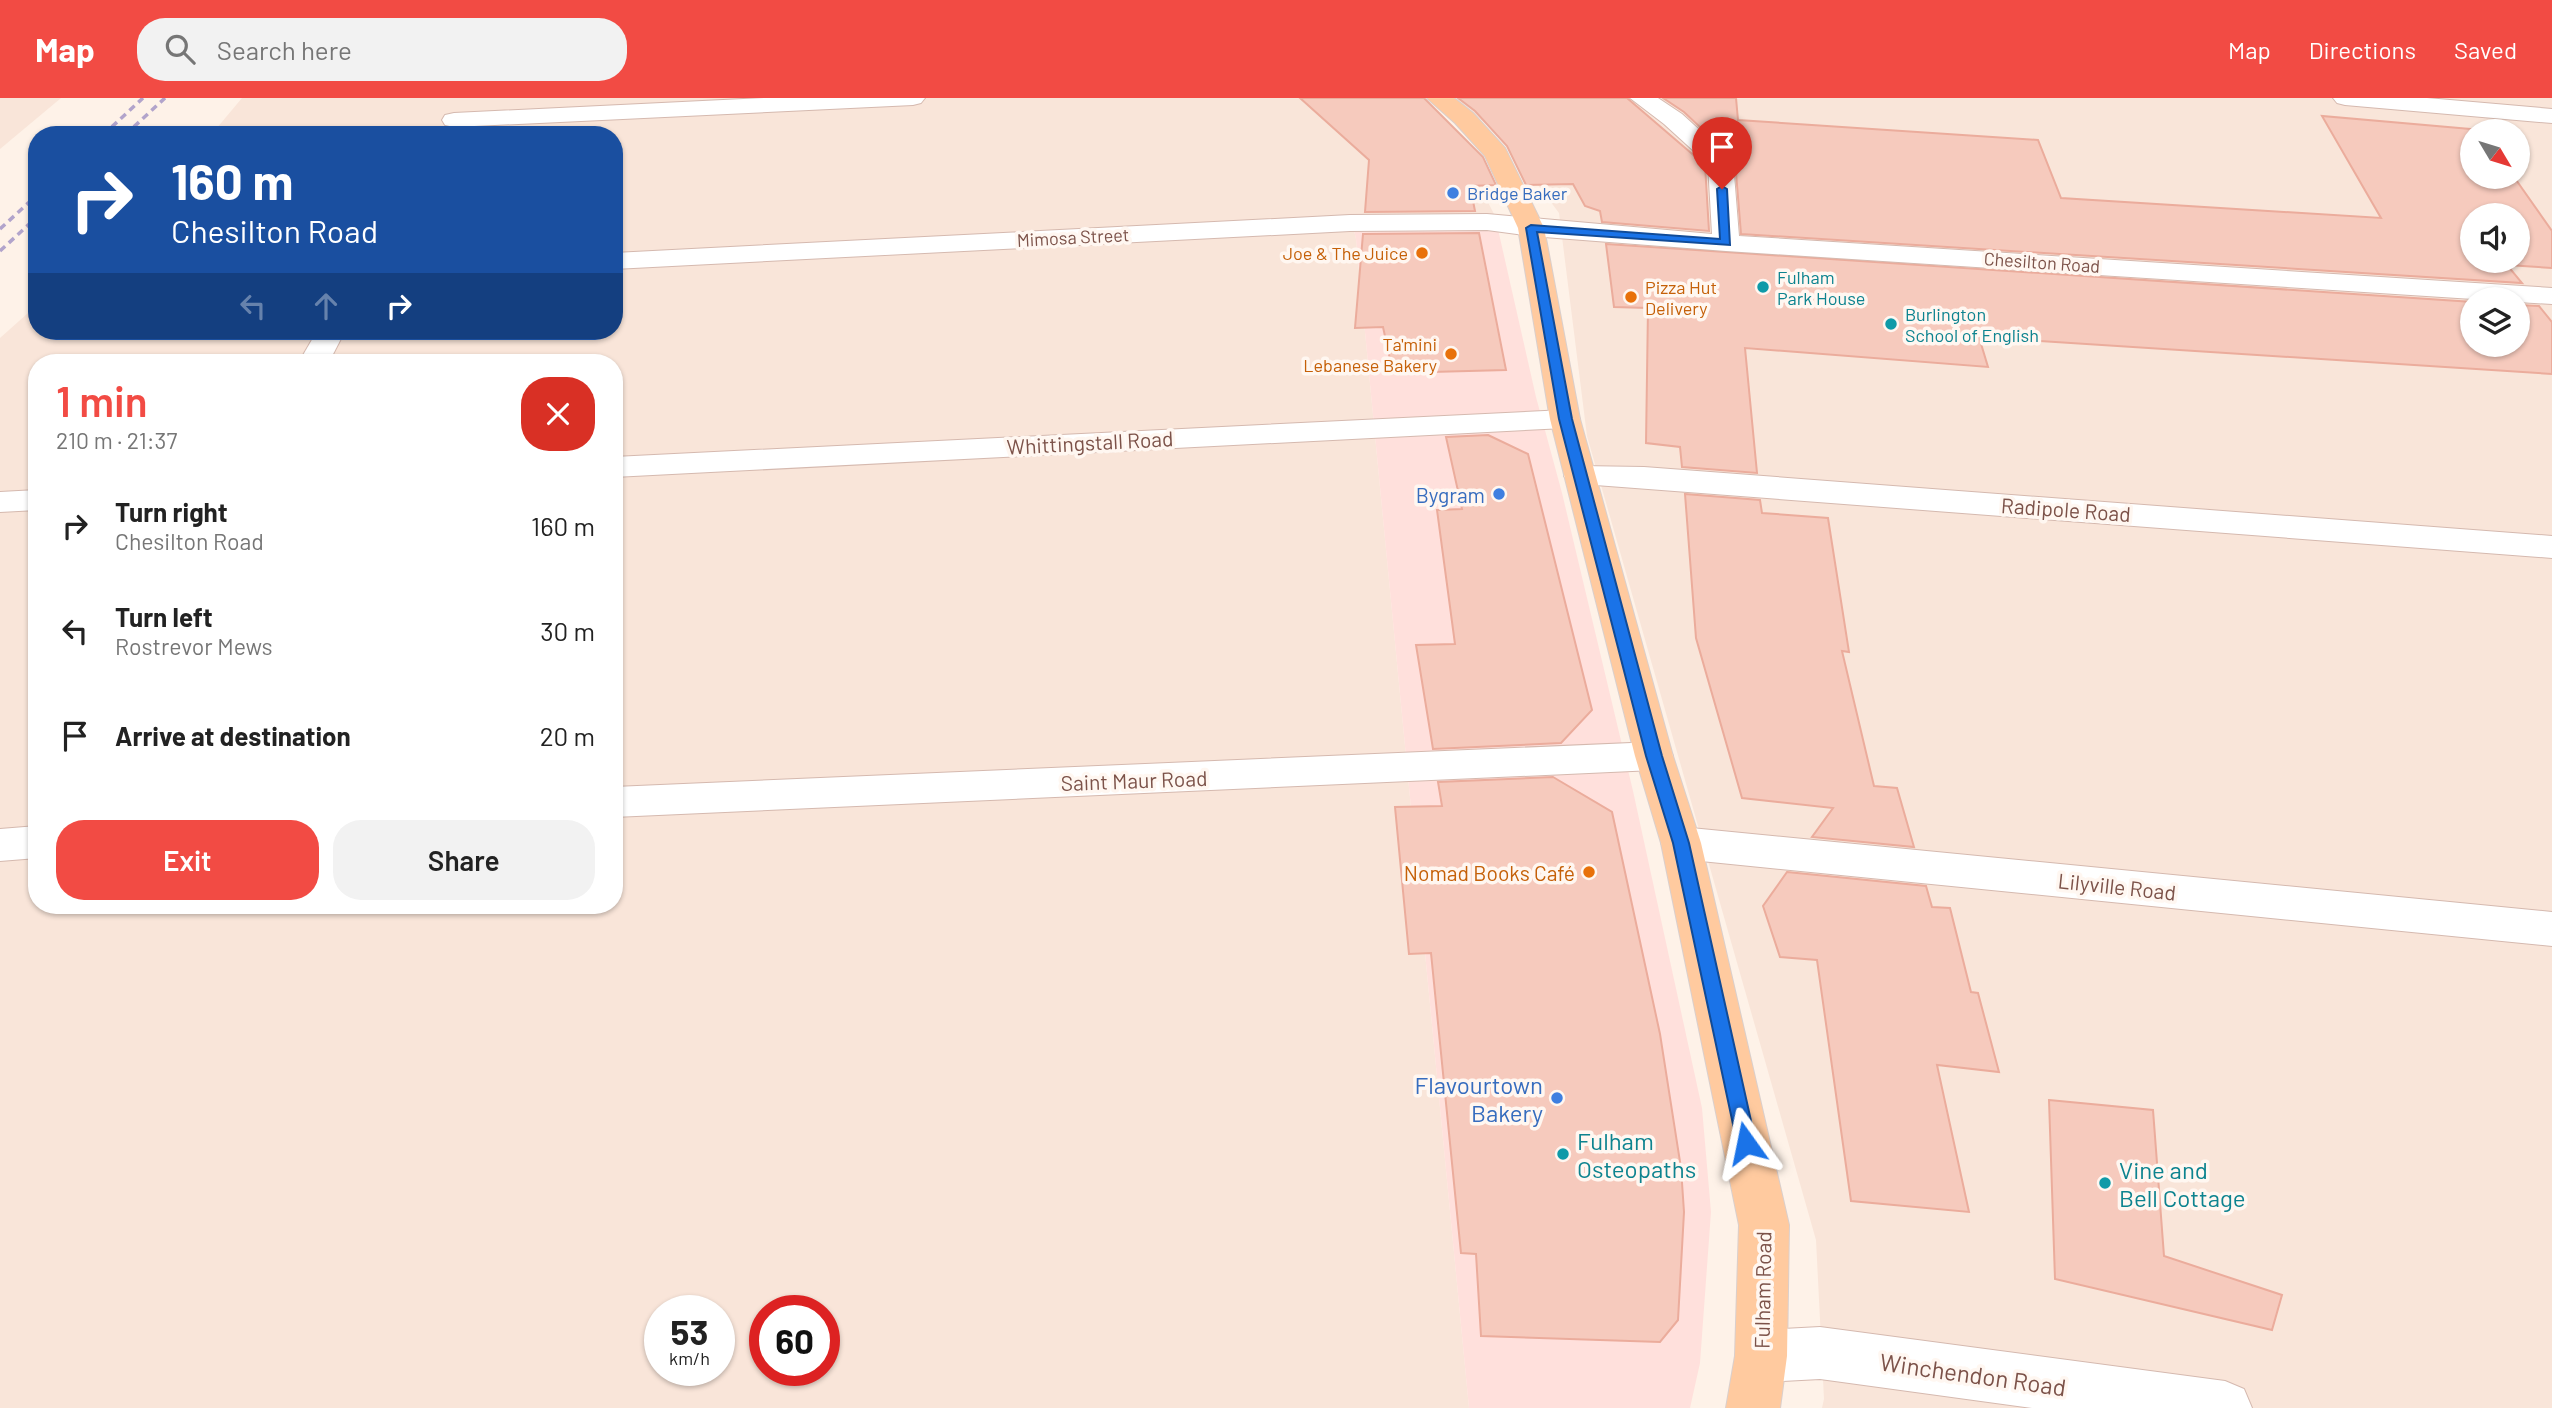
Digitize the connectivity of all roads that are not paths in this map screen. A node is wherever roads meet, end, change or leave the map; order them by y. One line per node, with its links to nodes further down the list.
1 (464, 98): 8 (street)
2 (914, 98): 9 (street)
3 (1439, 98): 10 (main road, Fulham Road)
4 (1642, 98): 11 (street)
5 (2345, 98): 6 (street)
6 (2410, 101): 7 (street)
7 (2552, 116)
8 (451, 126)
9 (481, 126)
10 (1531, 228): 11 (street, Chesilton Road); 12 (street, Mimosa Street); 14 (main road, Fulham Road)
11 (1726, 243): 13 (street, Chesilton Road)
12 (623, 261)
13 (2552, 296)
14 (1565, 419): 15 (street, Whittingstall Road); 16 (main road, Fulham Road)
15 (623, 467)
16 (1580, 476): 19 (street, Radipole Road); 20 (main road, Fulham Road)
17 (28, 500): 18 (street)
18 (0, 502)
19 (2552, 547)
20 (1654, 756): 21 (street, Saint Maur Road); 23 (main road, Fulham Road)
21 (623, 802)
22 (28, 843): 24 (street)
23 (1681, 843): 25 (street, Lilyville Road); 26 (main road, Fulham Road)
24 (0, 845)
25 (2552, 929)
26 (1761, 1356): 27 (main road, Fulham Road); 28 (street, Winchendon Road)
27 (1753, 1408)
28 (2225, 1408)

